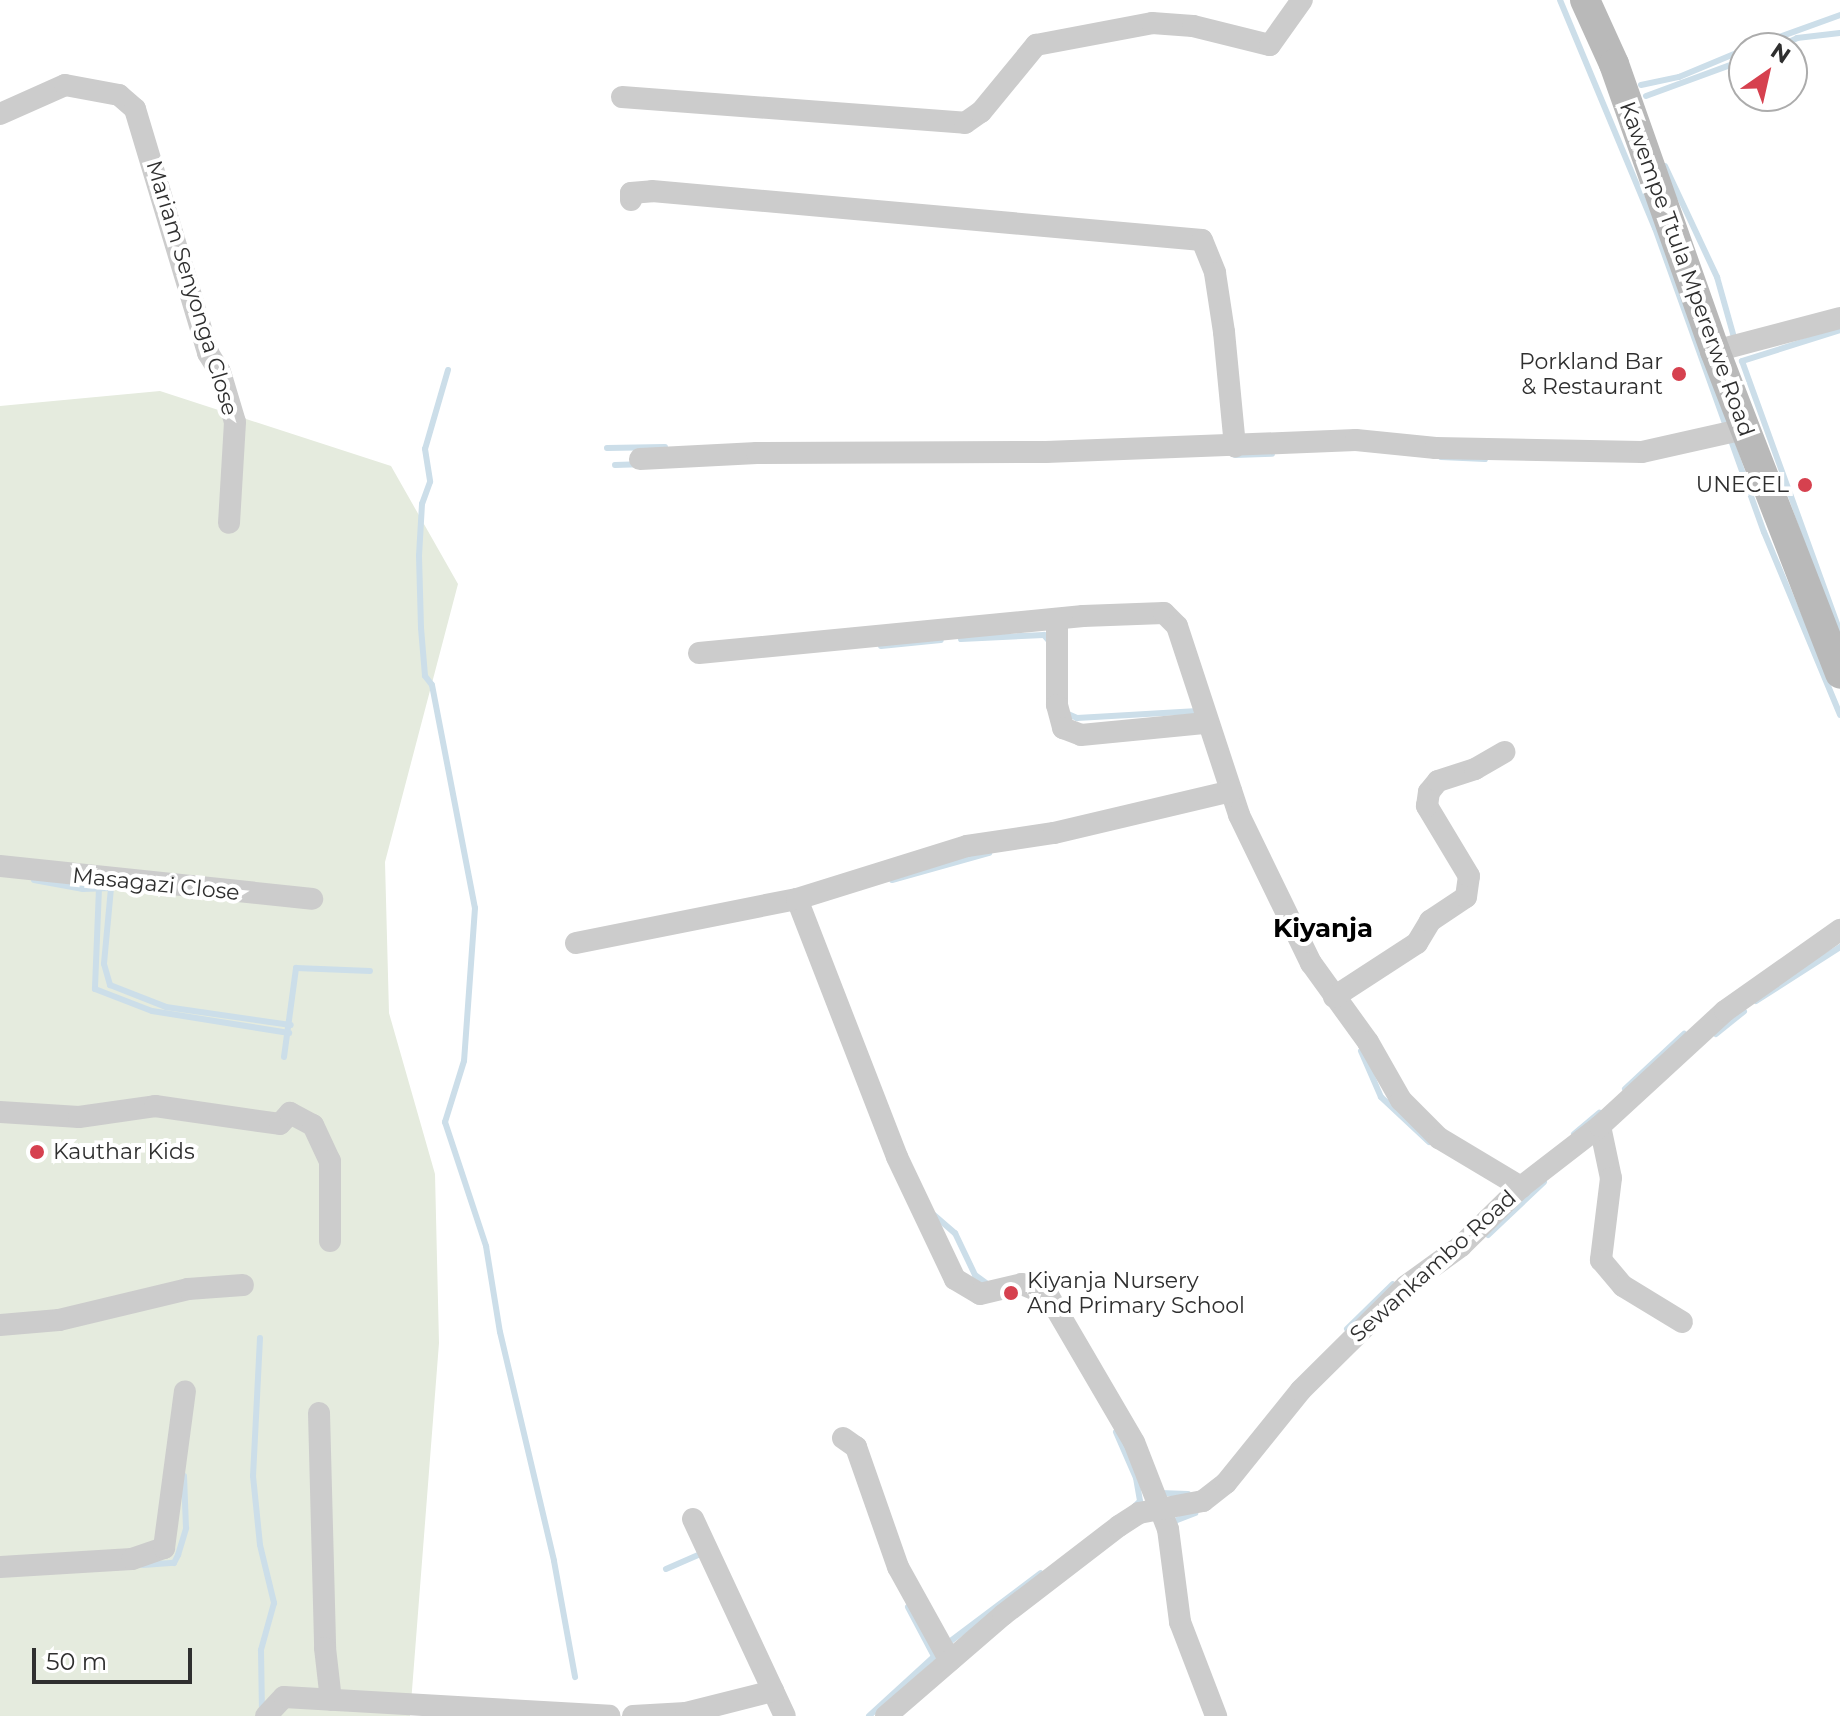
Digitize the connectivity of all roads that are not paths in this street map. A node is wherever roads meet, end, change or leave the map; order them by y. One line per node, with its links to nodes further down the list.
1 (1302, 0): 3 (street)
2 (1585, 0): 7 (street, Kawempe Ttula Mpererwe Road)
3 (622, 97)
4 (0, 114): 11 (street, Mariam Senyonga Close)
5 (631, 200): 9 (street)
6 (1840, 318): 7 (street)
7 (1715, 351): 8 (street, Kawempe Ttula Mpererwe Road)
8 (1744, 429): 9 (street); 14 (street, Kawempe Ttula Mpererwe Road)
9 (1235, 446): 10 (street)
10 (640, 459)
11 (229, 523)
12 (1057, 619): 13 (street); 15 (street); 15 (street)
13 (699, 653)
14 (1840, 674)
15 (1206, 723): 17 (street)
16 (1504, 752): 23 (street)
17 (1231, 791): 20 (street); 23 (street)
18 (0, 866): 19 (street, Masagazi Close)
19 (312, 899)
20 (797, 899): 22 (street); 34 (street)
21 (1840, 930): 25 (street, Sewankambo Road)
22 (576, 943)
23 (1338, 994): 26 (street)
24 (0, 1112): 27 (street)
25 (1600, 1126): 26 (street, Sewankambo Road); 29 (street)
26 (1521, 1187): 34 (street, Sewankambo Road)
27 (330, 1241)
28 (243, 1285): 30 (street)
29 (1682, 1322)
30 (0, 1325)
31 (185, 1391): 36 (street)
32 (319, 1413): 39 (street)
33 (843, 1438): 37 (street)
34 (1160, 1511): 37 (street, Sewankambo Road); 45 (street)
35 (693, 1519): 38 (street)
36 (0, 1567)
37 (950, 1661): 44 (street, Sewankambo Road)
38 (773, 1691): 42 (street); 43 (street)
39 (331, 1700): 40 (street); 41 (street)
40 (266, 1716)
41 (609, 1716)
42 (633, 1716)
43 (785, 1716)
44 (886, 1716)
45 (1216, 1716)

